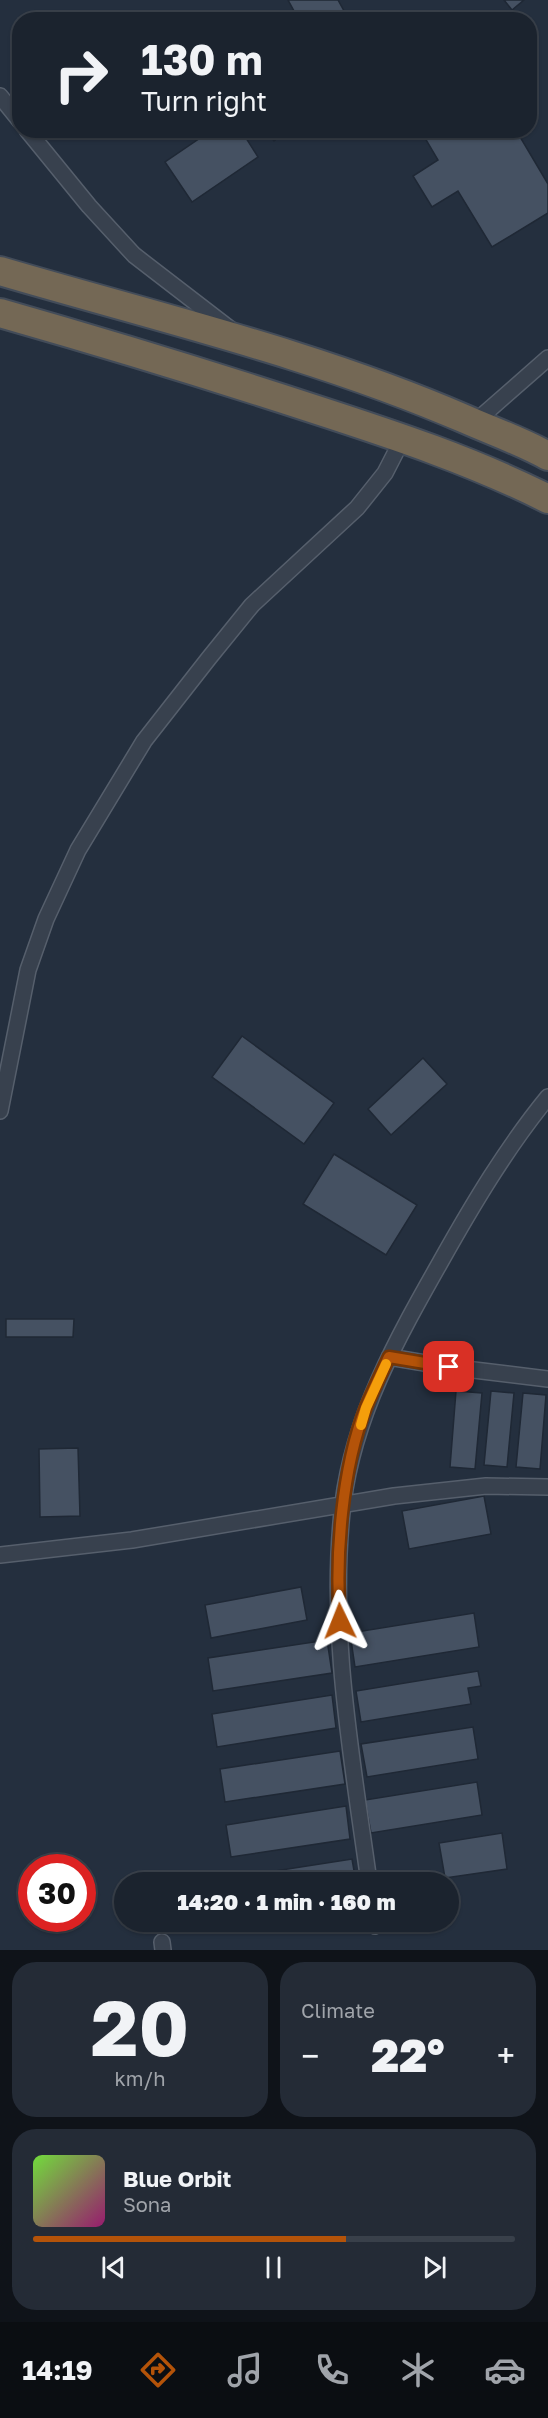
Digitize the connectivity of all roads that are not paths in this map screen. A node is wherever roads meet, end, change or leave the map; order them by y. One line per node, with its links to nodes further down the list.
1 (0, 96): 2 (street)
2 (12, 111)
3 (34, 138): 6 (street)
4 (0, 271): 6 (highway)
5 (0, 313): 9 (highway)
6 (244, 340): 8 (highway)
7 (548, 358): 8 (street)
8 (474, 423): 10 (highway)
9 (403, 438): 11 (highway); 13 (street)
10 (548, 456)
11 (548, 499)
12 (548, 1097): 14 (street)
13 (0, 1111)
14 (389, 1357): 15 (street); 17 (street)
15 (548, 1379)
16 (548, 1487): 17 (street)
17 (343, 1503): 18 (street); 19 (street)
18 (0, 1555)
19 (367, 1872)

